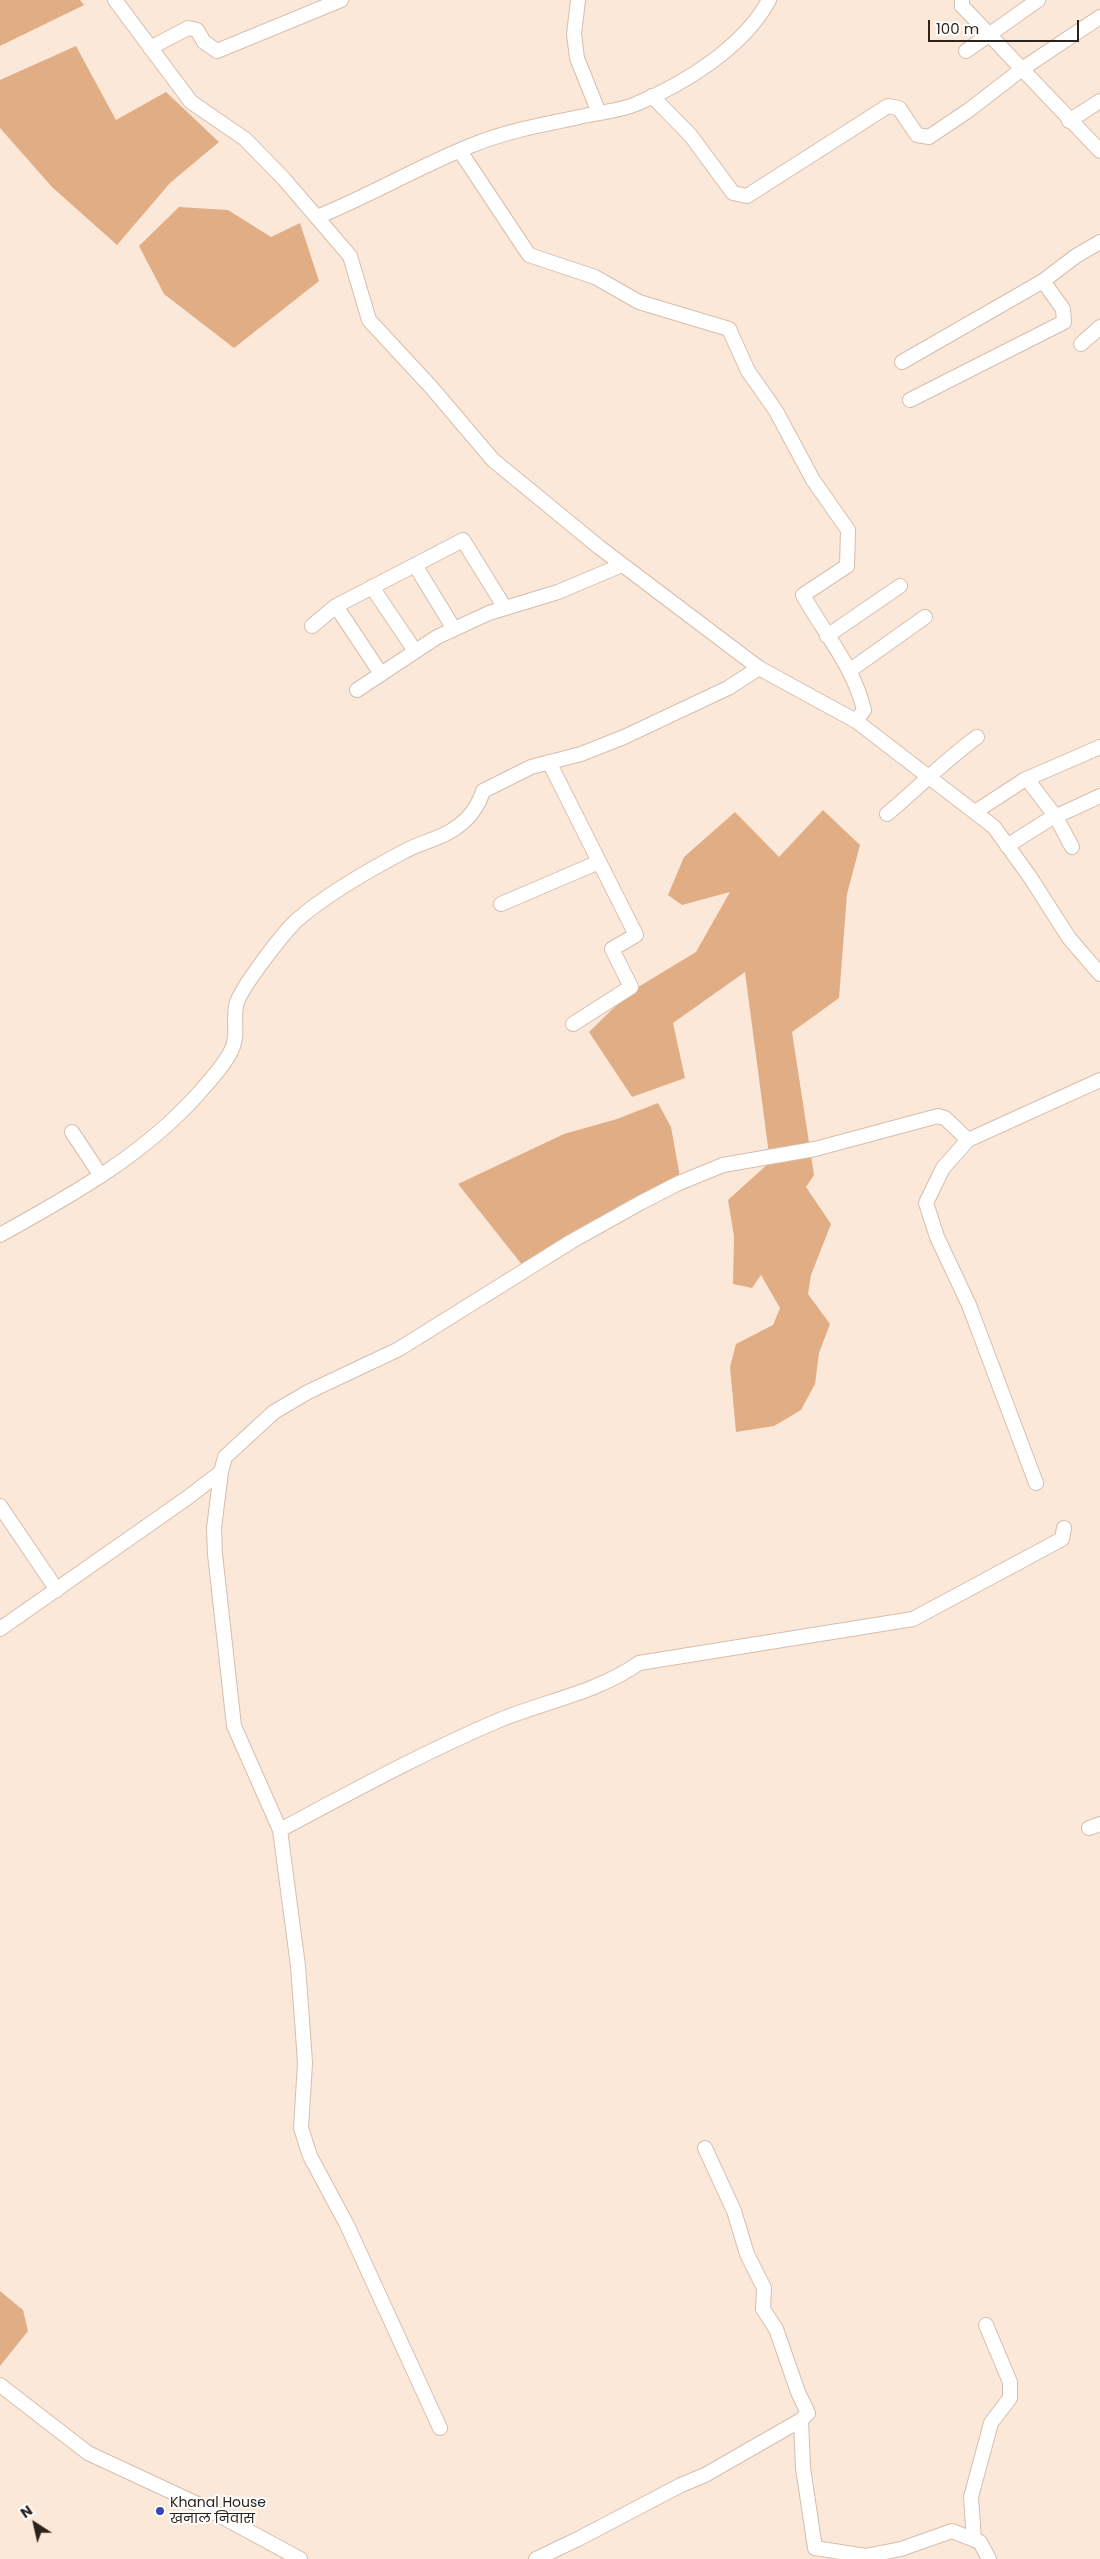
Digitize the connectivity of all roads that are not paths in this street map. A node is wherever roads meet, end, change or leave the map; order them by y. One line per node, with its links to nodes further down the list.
1 (115, 0): 9 (street)
2 (341, 0): 9 (street)
3 (578, 0): 14 (street)
4 (769, 0): 12 (street)
5 (962, 0): 8 (street)
6 (1038, 0): 8 (street)
7 (1100, 17): 11 (street)
8 (990, 34): 10 (street); 11 (street)
9 (150, 48): 18 (street)
10 (966, 51)
11 (1022, 69): 12 (street); 15 (street)
12 (652, 96): 14 (street)
13 (1100, 101): 15 (street)
14 (599, 114): 16 (street)
15 (1069, 120): 17 (street)
16 (460, 151): 18 (street); 34 (street)
17 (1100, 151)
18 (317, 217): 25 (street)
19 (1100, 242): 20 (street)
20 (1043, 281): 23 (street); 24 (street)
21 (1100, 327): 22 (street)
22 (1081, 344)
23 (902, 362)
24 (910, 400)
25 (622, 564): 30 (street); 36 (street)
26 (415, 566): 28 (street); 30 (street); 33 (street)
27 (900, 586): 34 (street)
28 (372, 587): 29 (street); 35 (street)
29 (336, 606): 32 (street); 38 (street)
30 (505, 608): 33 (street)
31 (925, 617): 37 (street)
32 (312, 626)
33 (454, 629): 35 (street)
34 (827, 636): 37 (street)
35 (416, 651): 38 (street)
36 (759, 668): 40 (street); 43 (street)
37 (849, 670): 40 (street)
38 (381, 674): 39 (street)
39 (357, 690)
40 (856, 721): 44 (street)
41 (977, 737): 44 (street)
42 (1100, 747): 45 (street)
43 (549, 762): 52 (street); 59 (street)
44 (930, 778): 47 (street); 48 (street)
45 (1027, 779): 47 (street); 49 (street)
46 (1100, 796): 49 (street)
47 (975, 812): 50 (street)
48 (887, 814)
49 (1056, 817): 50 (street); 51 (street)
50 (1007, 846): 54 (street)
51 (1072, 847)
52 (599, 862): 53 (street); 55 (street)
53 (501, 904)
54 (1100, 974)
55 (573, 1024)
56 (1100, 1080): 58 (street)
57 (72, 1132): 59 (street)
58 (968, 1140): 61 (street); 62 (street)
59 (101, 1176): 60 (street)
60 (0, 1235)
61 (221, 1472): 65 (street); 67 (street)
62 (1036, 1483)
63 (0, 1506): 65 (street)
64 (1064, 1528): 67 (street)
65 (58, 1590): 66 (street)
66 (0, 1629)
67 (280, 1830): 72 (street)
68 (705, 2148): 71 (street)
69 (986, 2325): 73 (street)
70 (0, 2385): 75 (street)
71 (801, 2420): 74 (street); 76 (street)
72 (440, 2428)
73 (974, 2540): 74 (street); 77 (street)
74 (878, 2556)
75 (300, 2559)
76 (536, 2559)
77 (989, 2559)

